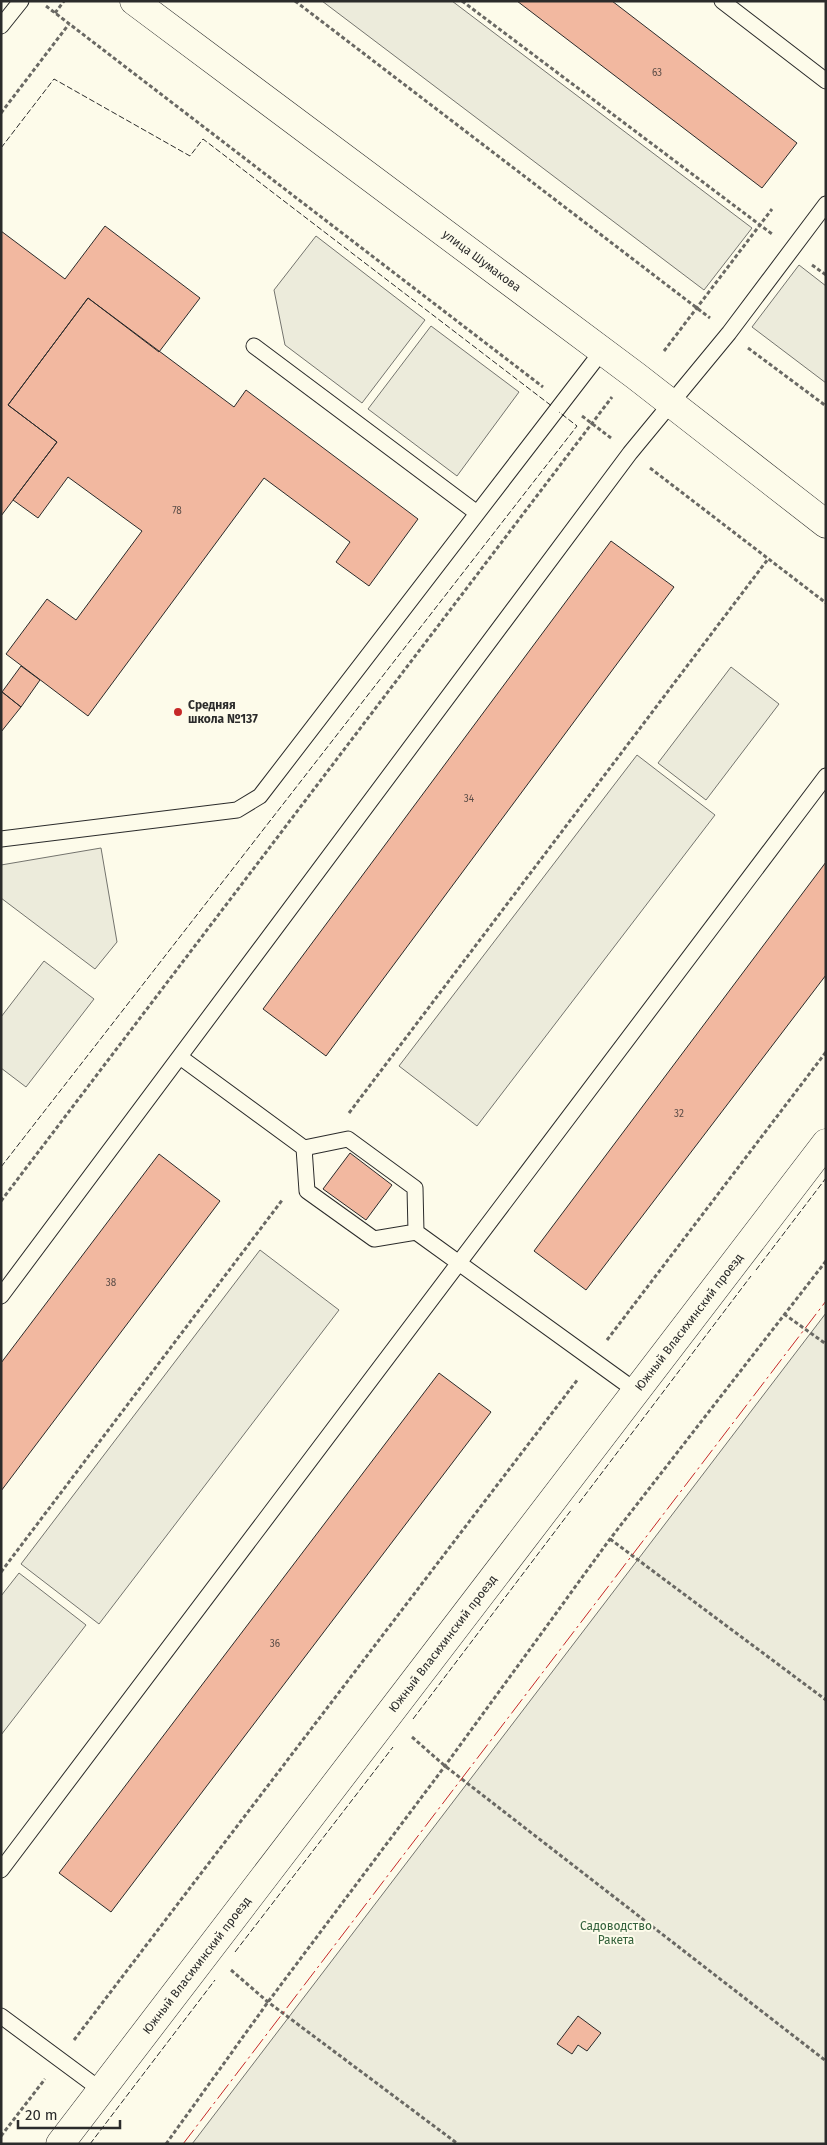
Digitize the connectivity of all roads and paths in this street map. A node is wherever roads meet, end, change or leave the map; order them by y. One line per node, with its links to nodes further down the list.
1 (21, 1): 10 (lane)
2 (41, 1): 8 (path)
3 (64, 1): 8 (path)
4 (134, 1): 20 (street, улица Шумакова)
5 (295, 1): 17 (path)
6 (462, 1): 15 (path)
7 (722, 1): 11 (lane)
8 (55, 14): 9 (path)
9 (69, 24): 12 (path); 23 (path)
10 (1, 26)
11 (826, 81)
12 (1, 113)
13 (826, 204): 16 (lane)
14 (772, 209): 15 (path)
15 (760, 225): 16 (path); 17 (path)
16 (792, 249): 18 (lane)
17 (698, 309): 18 (path); 21 (path)
18 (729, 333): 24 (lane); 25 (path)
19 (254, 346): 28 (lane)
20 (602, 351): 23 (lane); 24 (street, улица Шумакова)
21 (664, 351)
22 (615, 393): 26 (path)
23 (563, 402): 26 (path); 28 (lane)
24 (670, 403): 27 (lane); 29 (street, улица Шумакова)
25 (826, 406)
26 (593, 424): 27 (path); 40 (path)
27 (630, 453): 30 (path); 35 (lane)
28 (477, 513): 33 (lane)
29 (826, 524)
30 (768, 559): 31 (path); 37 (path)
31 (826, 603)
32 (826, 776): 43 (lane)
33 (1, 839)
34 (826, 1052): 47 (path)
35 (180, 1057): 38 (lane); 44 (lane)
36 (826, 1143): 48 (street, Южный Власихинский проезд)
37 (325, 1144): 38 (lane); 41 (lane)
38 (304, 1148): 39 (lane)
39 (306, 1169): 41 (lane); 50 (path)
40 (1, 1202)
41 (416, 1232): 43 (lane)
42 (826, 1261): 45 (path)
43 (459, 1264): 47 (lane); 54 (lane)
44 (1, 1296)
45 (784, 1314): 46 (path); 49 (path)
46 (826, 1344)
47 (593, 1359): 48 (lane); 58 (path)
48 (636, 1390): 52 (street, Южный Власихинский проезд)
49 (610, 1539): 51 (path); 53 (path)
50 (1, 1572)
51 (826, 1700)
52 (388, 1714): 53 (path); 55 (street, Южный Власихинский проезд)
53 (445, 1766): 56 (path); 59 (path)
54 (1, 1870)
55 (209, 1949): 56 (path); 60 (street, Южный Власихинский проезд)
56 (268, 2002): 63 (path); 64 (path)
57 (1, 2016): 58 (lane)
58 (60, 2060): 60 (lane); 61 (path)
59 (826, 2060)
60 (101, 2090): 62 (street, Южный Власихинский проезд)
61 (1, 2136)
62 (60, 2144)
63 (166, 2144)
64 (458, 2144)

